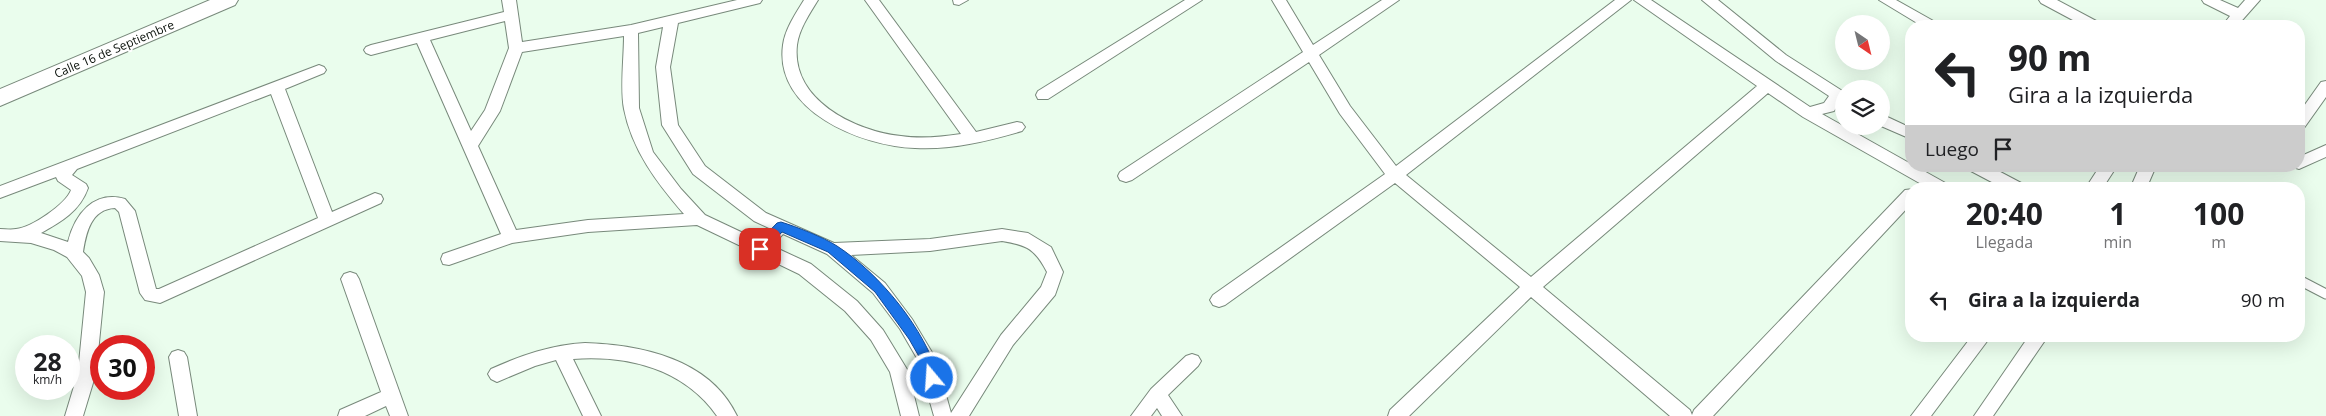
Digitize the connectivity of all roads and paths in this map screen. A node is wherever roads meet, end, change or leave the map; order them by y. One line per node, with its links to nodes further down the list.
1 (228, 0): 32 (street, Calle 16 de Septiembre)
2 (755, 0): 17 (street)
3 (811, 0): 41 (street)
4 (872, 0): 41 (street)
5 (1195, 0): 31 (street)
6 (1279, 0): 25 (street)
7 (1392, 0): 25 (street)
8 (1624, 0): 47 (street)
9 (1641, 0): 28 (street)
10 (1709, 0): 30 (street)
11 (1886, 0): 18 (street)
12 (2046, 0): 19 (street)
13 (2209, 0): 16 (street)
14 (2253, 0): 16 (street)
15 (510, 8): 22 (street); 23 (street)
16 (2238, 14): 20 (street)
17 (671, 20): 21 (street); 58 (street)
18 (1921, 20)
19 (2083, 20)
20 (2234, 20)
21 (631, 30): 23 (street); 55 (street)
22 (422, 38): 24 (street); 42 (street)
23 (516, 48): 42 (street)
24 (371, 50)
25 (1310, 53): 47 (street); 48 (street)
26 (319, 70): 27 (street)
27 (276, 86): 45 (street); 57 (street)
28 (1766, 86): 34 (street); 68 (street)
29 (2326, 86): 35 (street)
30 (1835, 94)
31 (1043, 95)
32 (0, 98)
33 (1835, 101): 34 (street)
34 (1808, 113): 37 (street)
35 (2305, 116)
36 (1890, 124): 39 (street)
37 (1835, 126)
38 (1017, 128): 41 (street)
39 (1905, 131)
40 (1852, 135): 49 (street)
41 (973, 139)
42 (470, 146): 61 (street)
43 (2326, 151): 44 (street)
44 (2305, 160)
45 (72, 164): 51 (street); 54 (street)
46 (1986, 172): 50 (street)
47 (1395, 175): 68 (street); 70 (street)
48 (1126, 176)
49 (1918, 182)
50 (2006, 182)
51 (0, 192)
52 (375, 199): 57 (street)
53 (1905, 200): 92 (street)
54 (60, 214): 56 (street); 60 (street)
55 (699, 219): 61 (street); 62 (street)
56 (84, 220): 57 (street); 64 (street)
57 (328, 221)
58 (781, 226): 62 (street); 63 (street)
59 (0, 235): 60 (street)
60 (21, 235): 64 (street)
61 (511, 238): 65 (street)
62 (760, 249): 85 (street)
63 (833, 249): 86 (street); 87 (street)
64 (74, 253): 79 (street)
65 (449, 259)
66 (350, 279): 78 (street)
67 (2305, 283): 69 (lane)
68 (1531, 286): 90 (street); 91 (street)
69 (2326, 294)
70 (1218, 300)
71 (1977, 342): 93 (street)
72 (2035, 342): 94 (street)
73 (561, 352): 76 (street); 83 (street); 84 (street)
74 (178, 357): 80 (street)
75 (1192, 361): 77 (street)
76 (497, 374)
77 (1157, 394): 88 (street); 89 (street)
78 (392, 396): 81 (street); 82 (street)
79 (74, 416)
80 (188, 416)
81 (347, 416)
82 (398, 416)
83 (592, 416)
84 (728, 416)
85 (910, 416)
86 (943, 416)
87 (959, 416)
88 (1140, 416)
89 (1173, 416)
90 (1397, 416)
91 (1683, 416)
92 (1700, 416)
93 (1920, 416)
94 (1983, 416)

